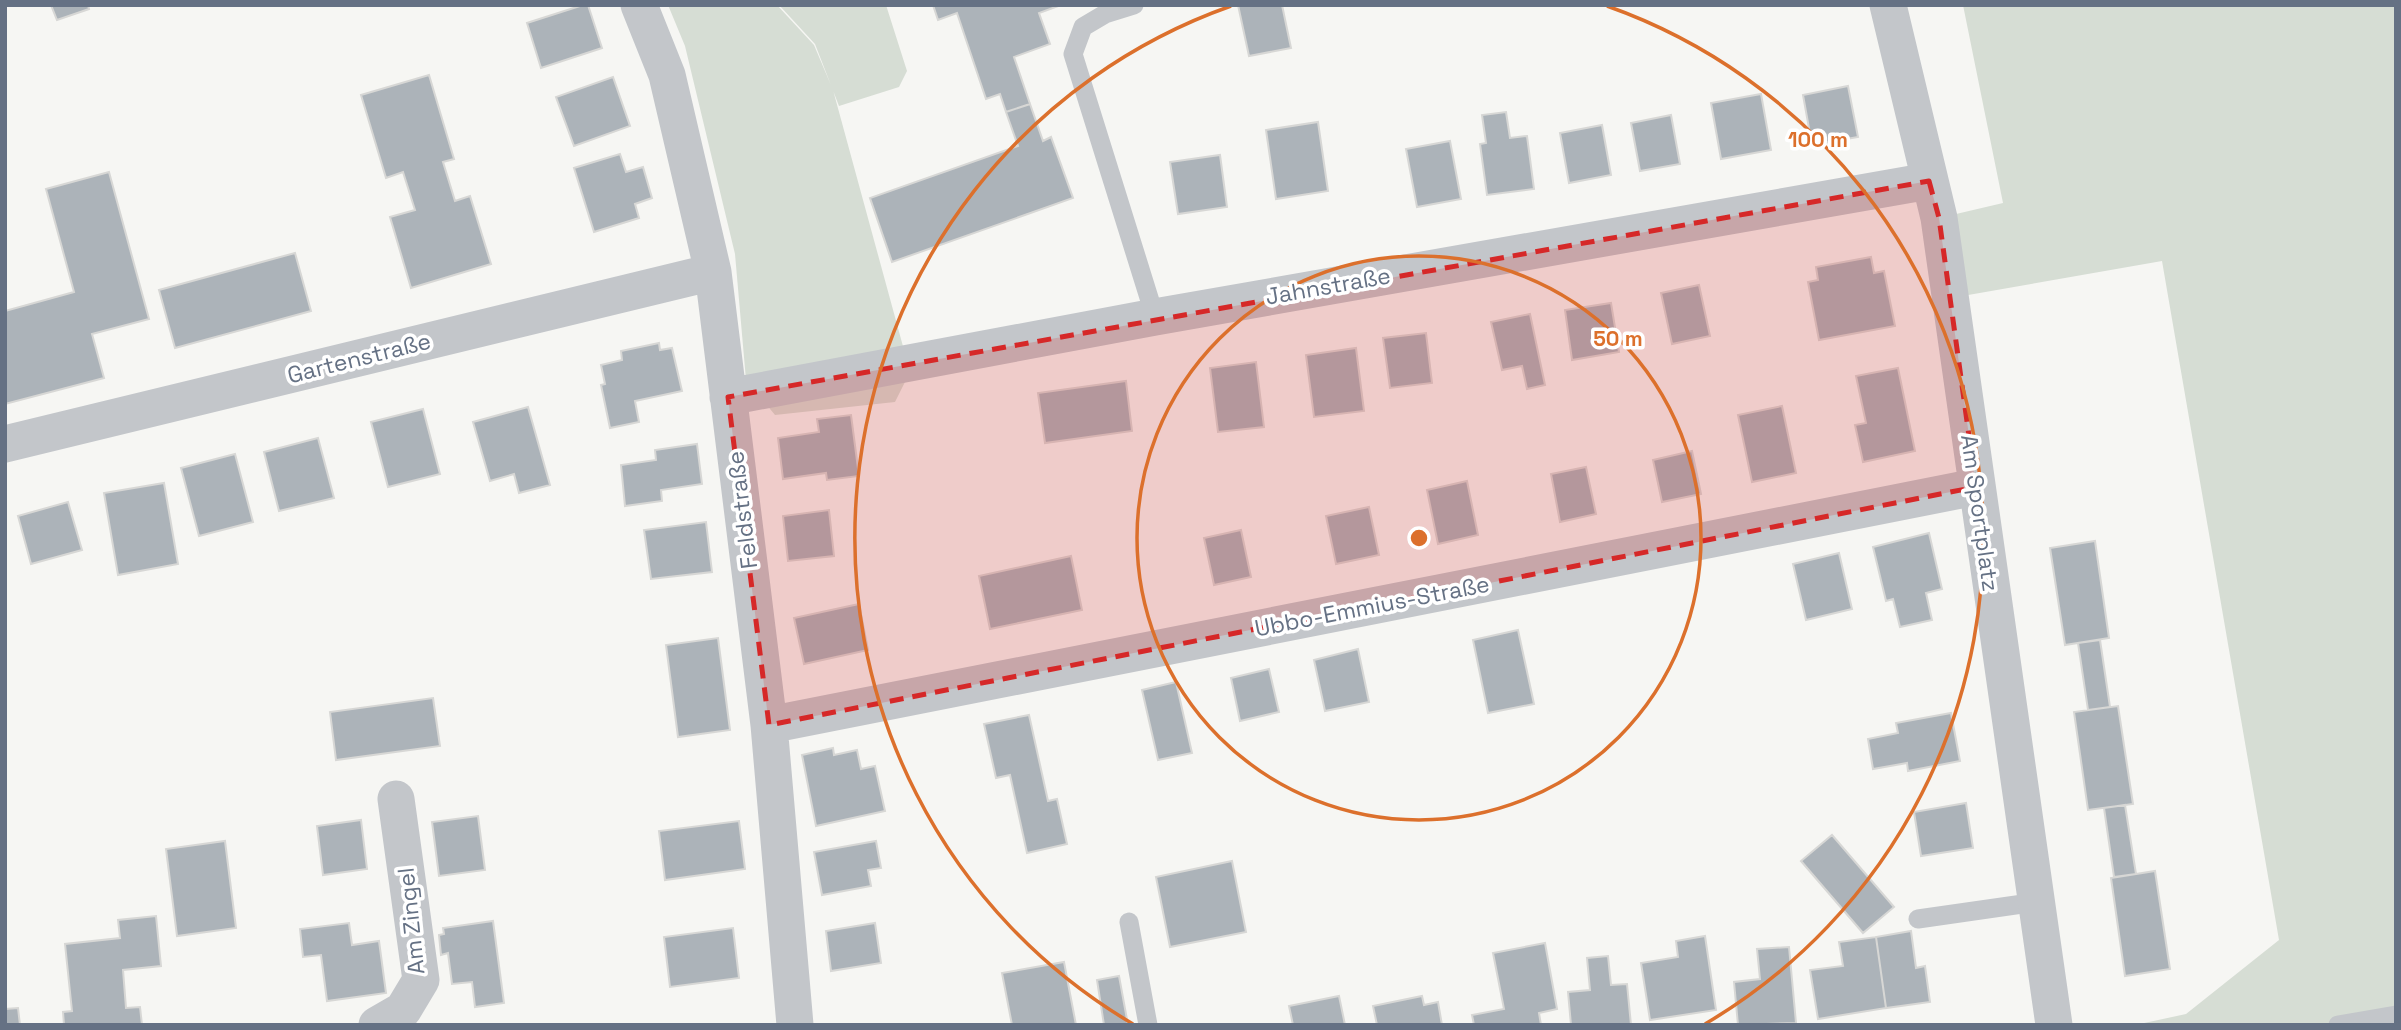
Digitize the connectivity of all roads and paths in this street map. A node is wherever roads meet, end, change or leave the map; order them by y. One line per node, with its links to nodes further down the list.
1 (639, 5): 5 (street, Feldstraße)
2 (1134, 5): 6 (lane)
3 (1888, 5): 4 (street, Am Sportplatz)
4 (1929, 181): 6 (street, Jahnstraße); 9 (street, Am Sportplatz)
5 (713, 272): 7 (street, Feldstraße); 8 (street, Gartenstraße)
6 (1155, 317): 7 (street, Jahnstraße)
7 (729, 397): 10 (street, Feldstraße)
8 (5, 444)
9 (1976, 487): 10 (street, Ubbo-Emmius-Straße); 12 (street, Am Sportplatz)
10 (769, 725): 17 (street, Feldstraße)
11 (396, 799): 16 (street, Am Zingel)
12 (2035, 902): 13 (lane); 19 (street, Am Sportplatz)
13 (1918, 919)
14 (1129, 922): 18 (lane)
15 (2396, 1015): 20 (lane)
16 (376, 1025)
17 (795, 1025)
18 (1148, 1025)
19 (2054, 1025)
20 (2338, 1025)

